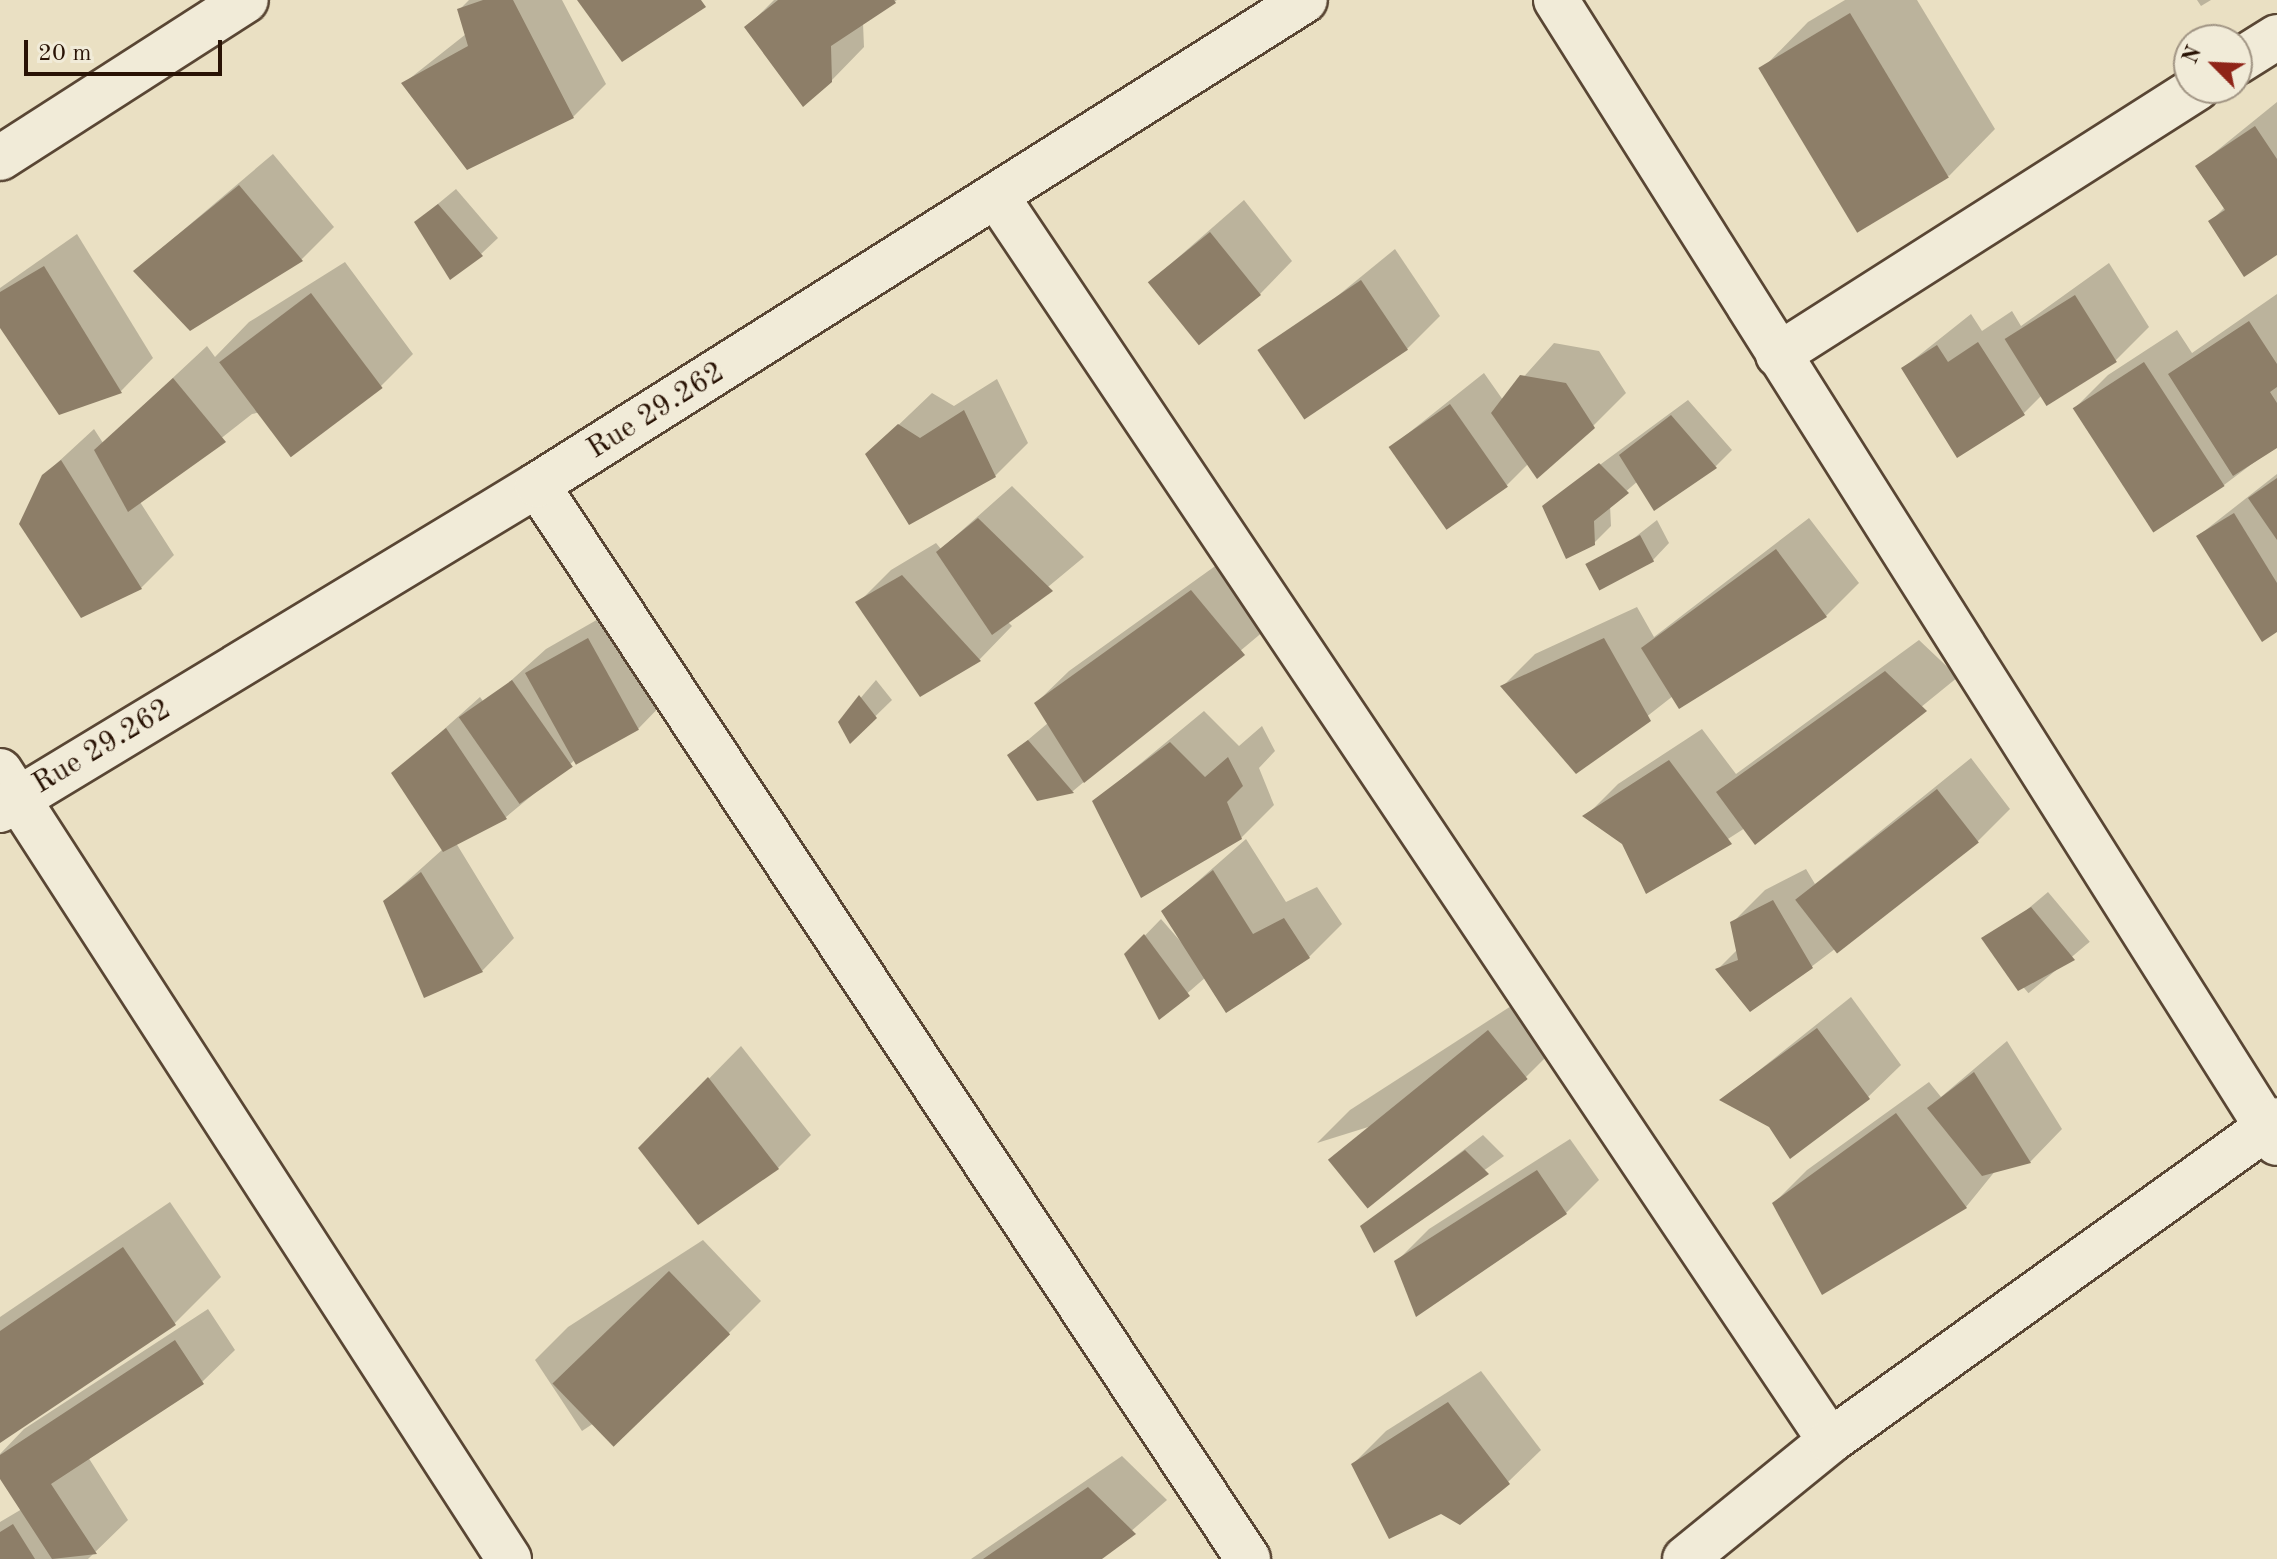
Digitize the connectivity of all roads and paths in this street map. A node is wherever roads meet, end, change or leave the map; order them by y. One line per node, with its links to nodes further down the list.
1 (246, 0): 7 (street)
2 (1305, 0): 8 (street, Rue 29.262)
3 (1556, 0): 9 (street)
4 (2277, 37): 5 (street)
5 (2253, 52)
6 (2173, 103): 9 (street)
7 (0, 158)
8 (997, 197): 10 (street, Rue 29.262); 13 (street)
9 (1778, 355): 12 (street)
10 (537, 485): 11 (street, Rue 29.262); 15 (street)
11 (6, 793): 14 (street)
12 (2274, 1130): 13 (street)
13 (1830, 1441): 16 (street)
14 (509, 1559)
15 (1248, 1559)
16 (1685, 1559)

